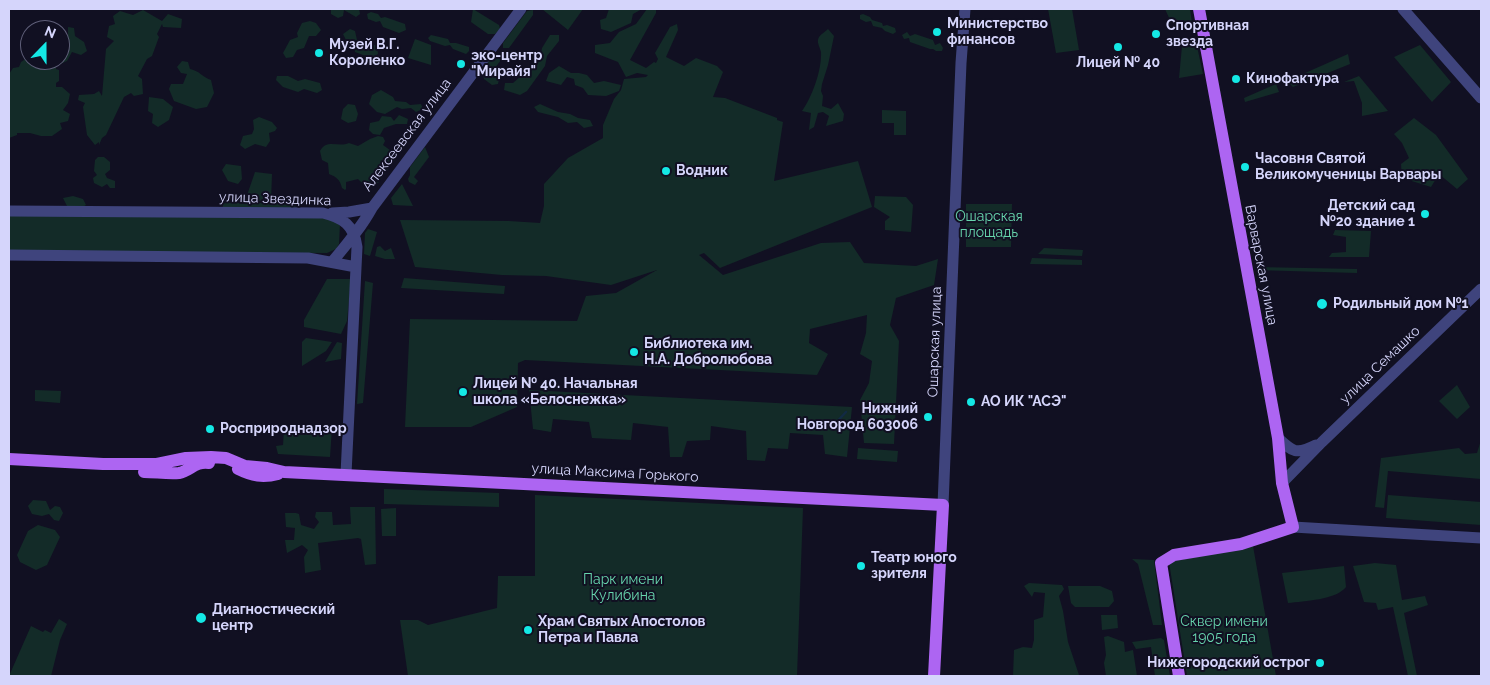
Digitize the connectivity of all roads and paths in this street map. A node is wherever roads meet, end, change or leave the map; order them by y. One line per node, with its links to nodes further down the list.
1 (521, 9): 6 (street, Алексеевская улица)
2 (964, 9): 21 (street, Ошарская улица)
3 (1199, 9): 14 (main road, Варварская улица)
4 (1403, 9): 5 (street)
5 (1481, 98)
6 (372, 208): 8 (street); 9 (street, Алексеевская улица)
7 (9, 211): 8 (street, улица Звездинка)
8 (323, 213): 9 (street, улица Звездинка)
9 (354, 236): 11 (street); 12 (street)
10 (9, 255): 11 (street)
11 (332, 262): 12 (street)
12 (356, 267): 19 (street)
13 (1481, 289): 15 (street, улица Семашко)
14 (1278, 438): 15 (street, улица Семашко); 20 (main road, Варварская улица)
15 (1322, 442): 20 (street, улица Семашко)
16 (9, 459): 18 (main road, улица Максима Горького)
17 (9, 466): 18 (main road, улица Максима Горького)
18 (284, 472): 19 (main road, улица Максима Горького)
19 (346, 474): 21 (main road, улица Максима Горького)
20 (1282, 483): 22 (main road, Варварская улица)
21 (944, 505): 24 (main road, Ошарская улица)
22 (1293, 527): 23 (street); 25 (main road)
23 (1481, 538)
24 (934, 676)
25 (1179, 676)

